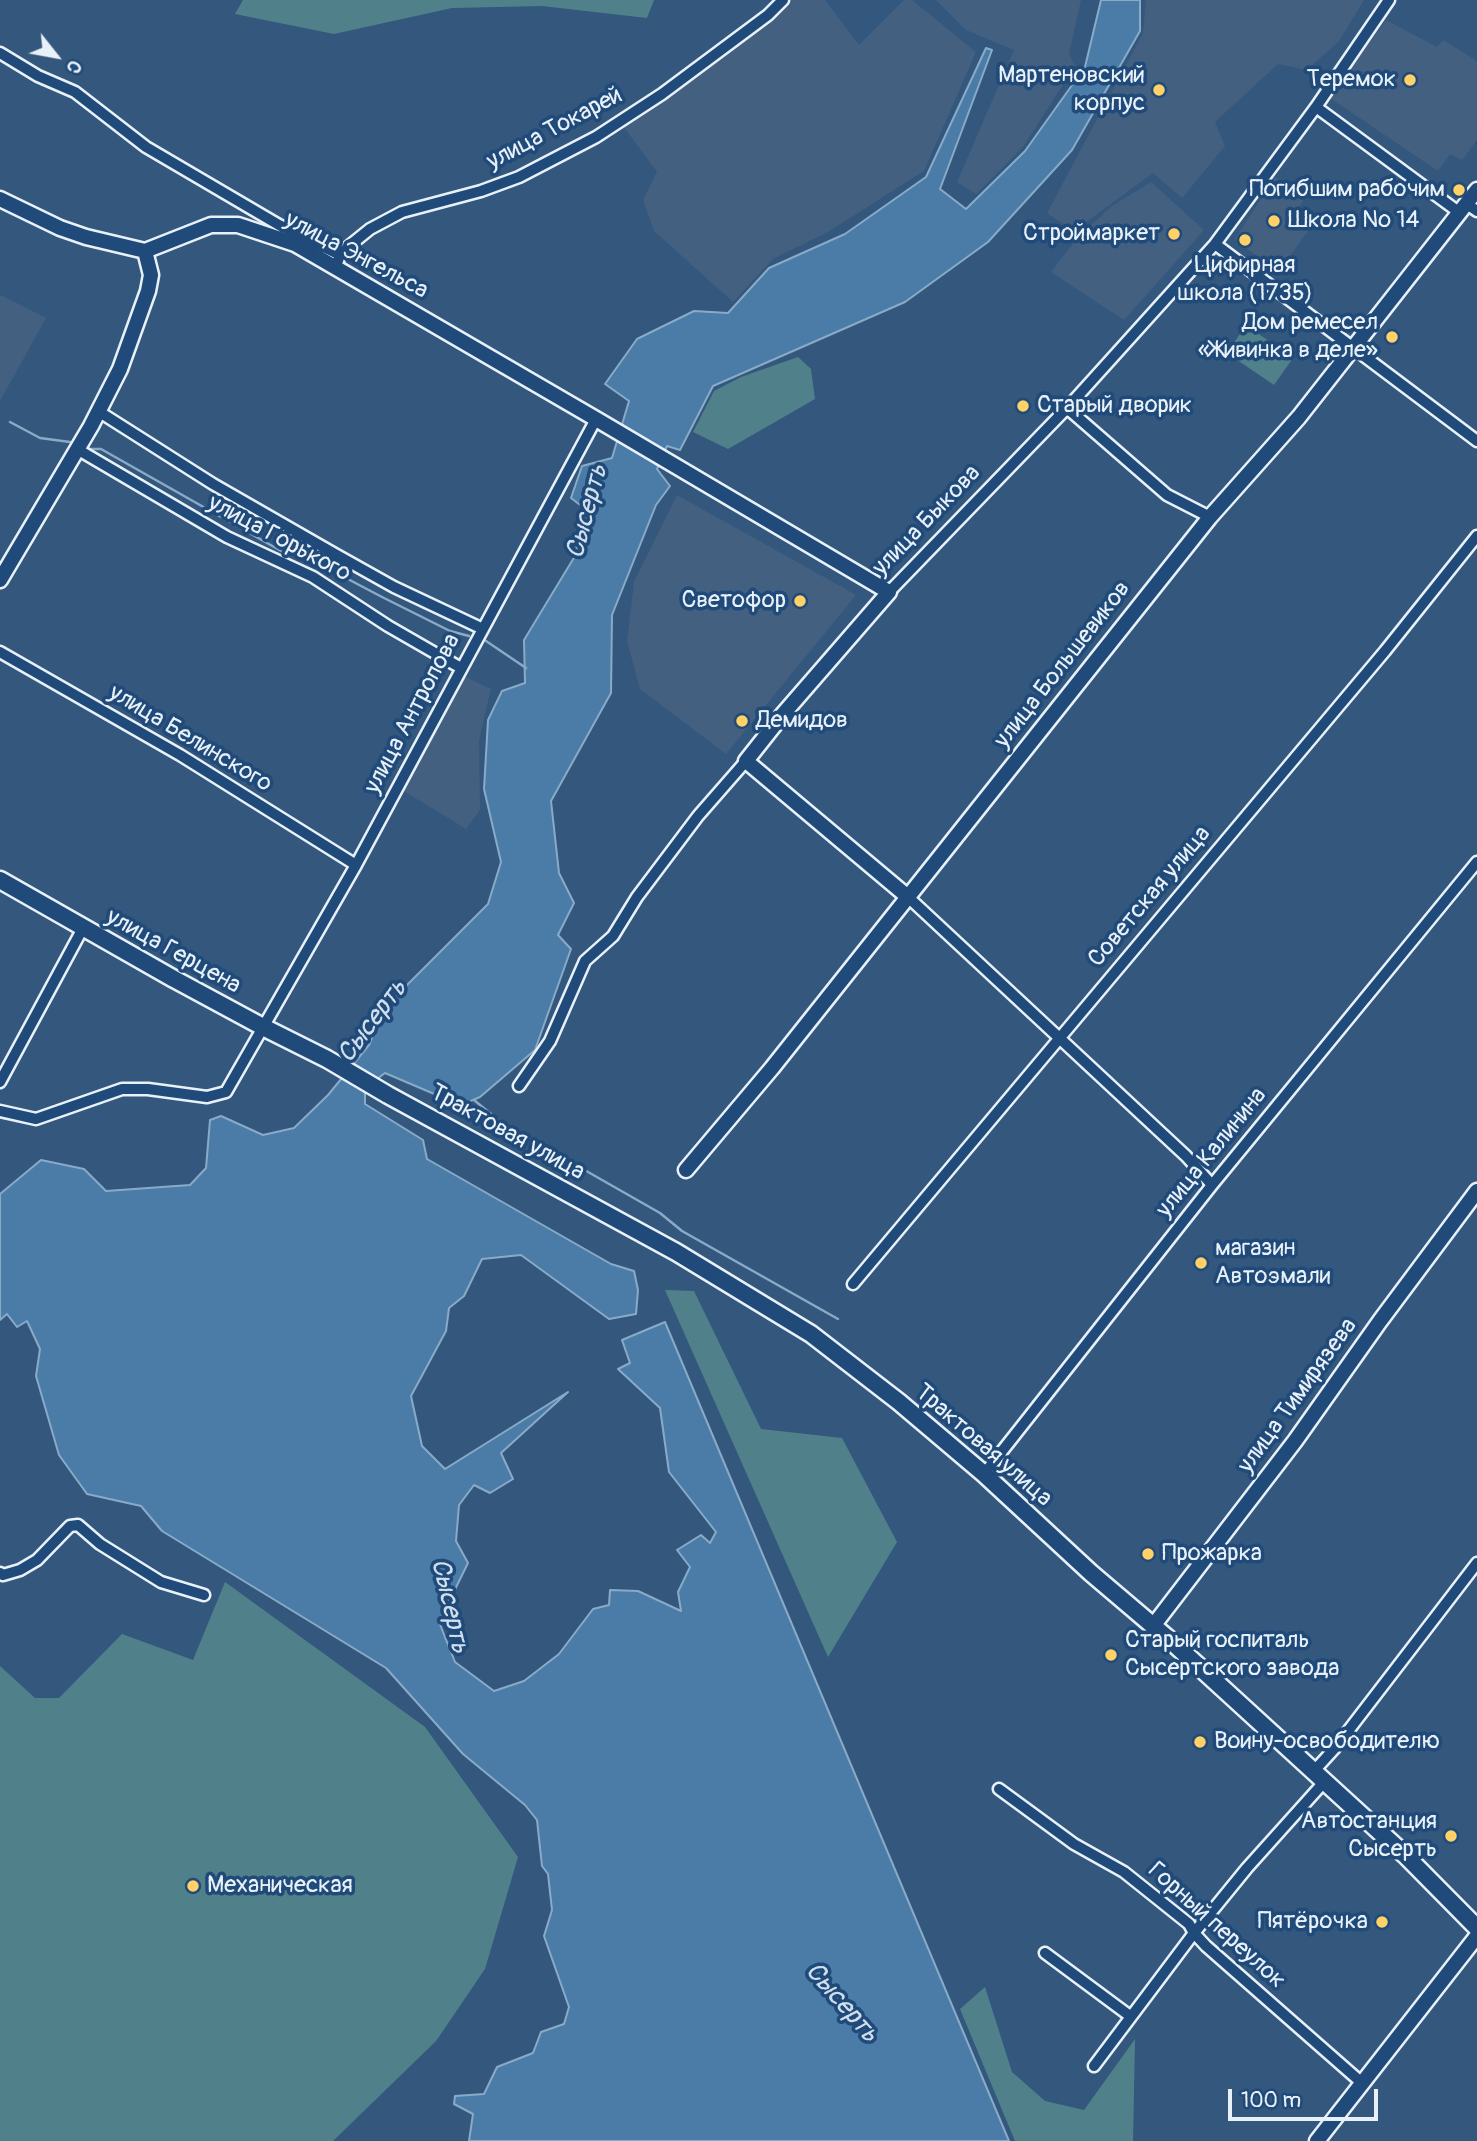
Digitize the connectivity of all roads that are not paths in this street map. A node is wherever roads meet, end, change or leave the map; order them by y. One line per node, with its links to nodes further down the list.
1 (783, 0): 10 (street, улица Токарей)
2 (1389, 0): 4 (street, улица Быкова)
3 (0, 52): 10 (street)
4 (1316, 107): 7 (street); 8 (street, улица Быкова)
5 (1477, 190): 7 (street, улица Большевиков)
6 (0, 199): 9 (street)
7 (1468, 209): 11 (street, улица Большевиков)
8 (1215, 244): 11 (street); 12 (street, улица Быкова)
9 (145, 251): 10 (street, улица Энгельса); 13 (street)
10 (338, 261): 14 (street, улица Энгельса)
11 (1352, 347): 15 (street); 17 (street, улица Большевиков)
12 (1067, 408): 17 (street); 20 (street, улица Быкова)
13 (98, 411): 16 (street); 21 (street, улица Горького)
14 (596, 419): 20 (street, улица Энгельса); 21 (street, улица Антропова)
15 (1477, 441)
16 (77, 449): 19 (street); 23 (street, улица Горького)
17 (1210, 517): 28 (street, улица Большевиков)
18 (1477, 536): 31 (street, Советская улица)
19 (0, 580)
20 (889, 592): 24 (street, улица Быкова)
21 (483, 629): 23 (street, улица Антропова)
22 (0, 652): 26 (street, улица Белинского)
23 (461, 668): 26 (street, улица Антропова)
24 (746, 761): 28 (street); 34 (street, улица Быкова)
25 (1477, 862): 37 (street, улица Калинина)
26 (356, 865): 30 (street, улица Антропова)
27 (0, 880): 29 (main road, улица Герцена)
28 (908, 897): 31 (street); 36 (street, улица Большевиков)
29 (83, 928): 30 (main road, улица Герцена); 33 (street)
30 (263, 1027): 32 (main road, улица Герцена); 35 (street, улица Антропова)
31 (1059, 1037): 37 (street); 39 (street, Советская улица)
32 (327, 1059): 40 (main road, Трактовая улица)
33 (0, 1082)
34 (519, 1086)
35 (0, 1111)
36 (686, 1170)
37 (1212, 1185): 40 (street, улица Калинина)
38 (1477, 1191): 44 (street, улица Тимирязева)
39 (853, 1284)
40 (984, 1474): 44 (main road, Трактовая улица)
41 (1477, 1563): 45 (street)
42 (0, 1573): 43 (street)
43 (204, 1595)
44 (1153, 1626): 45 (main road, Трактовая улица)
45 (1319, 1776): 47 (main road, Трактовая улица); 48 (street)
46 (999, 1789): 48 (street, Горный переулок)
47 (1477, 1928)
48 (1194, 1934): 51 (street); 53 (street, Горный переулок)
49 (1477, 1936): 53 (street)
50 (1045, 1953): 51 (street)
51 (1130, 2016): 52 (street)
52 (1094, 2066)
53 (1362, 2083): 54 (street)
54 (1317, 2141)

